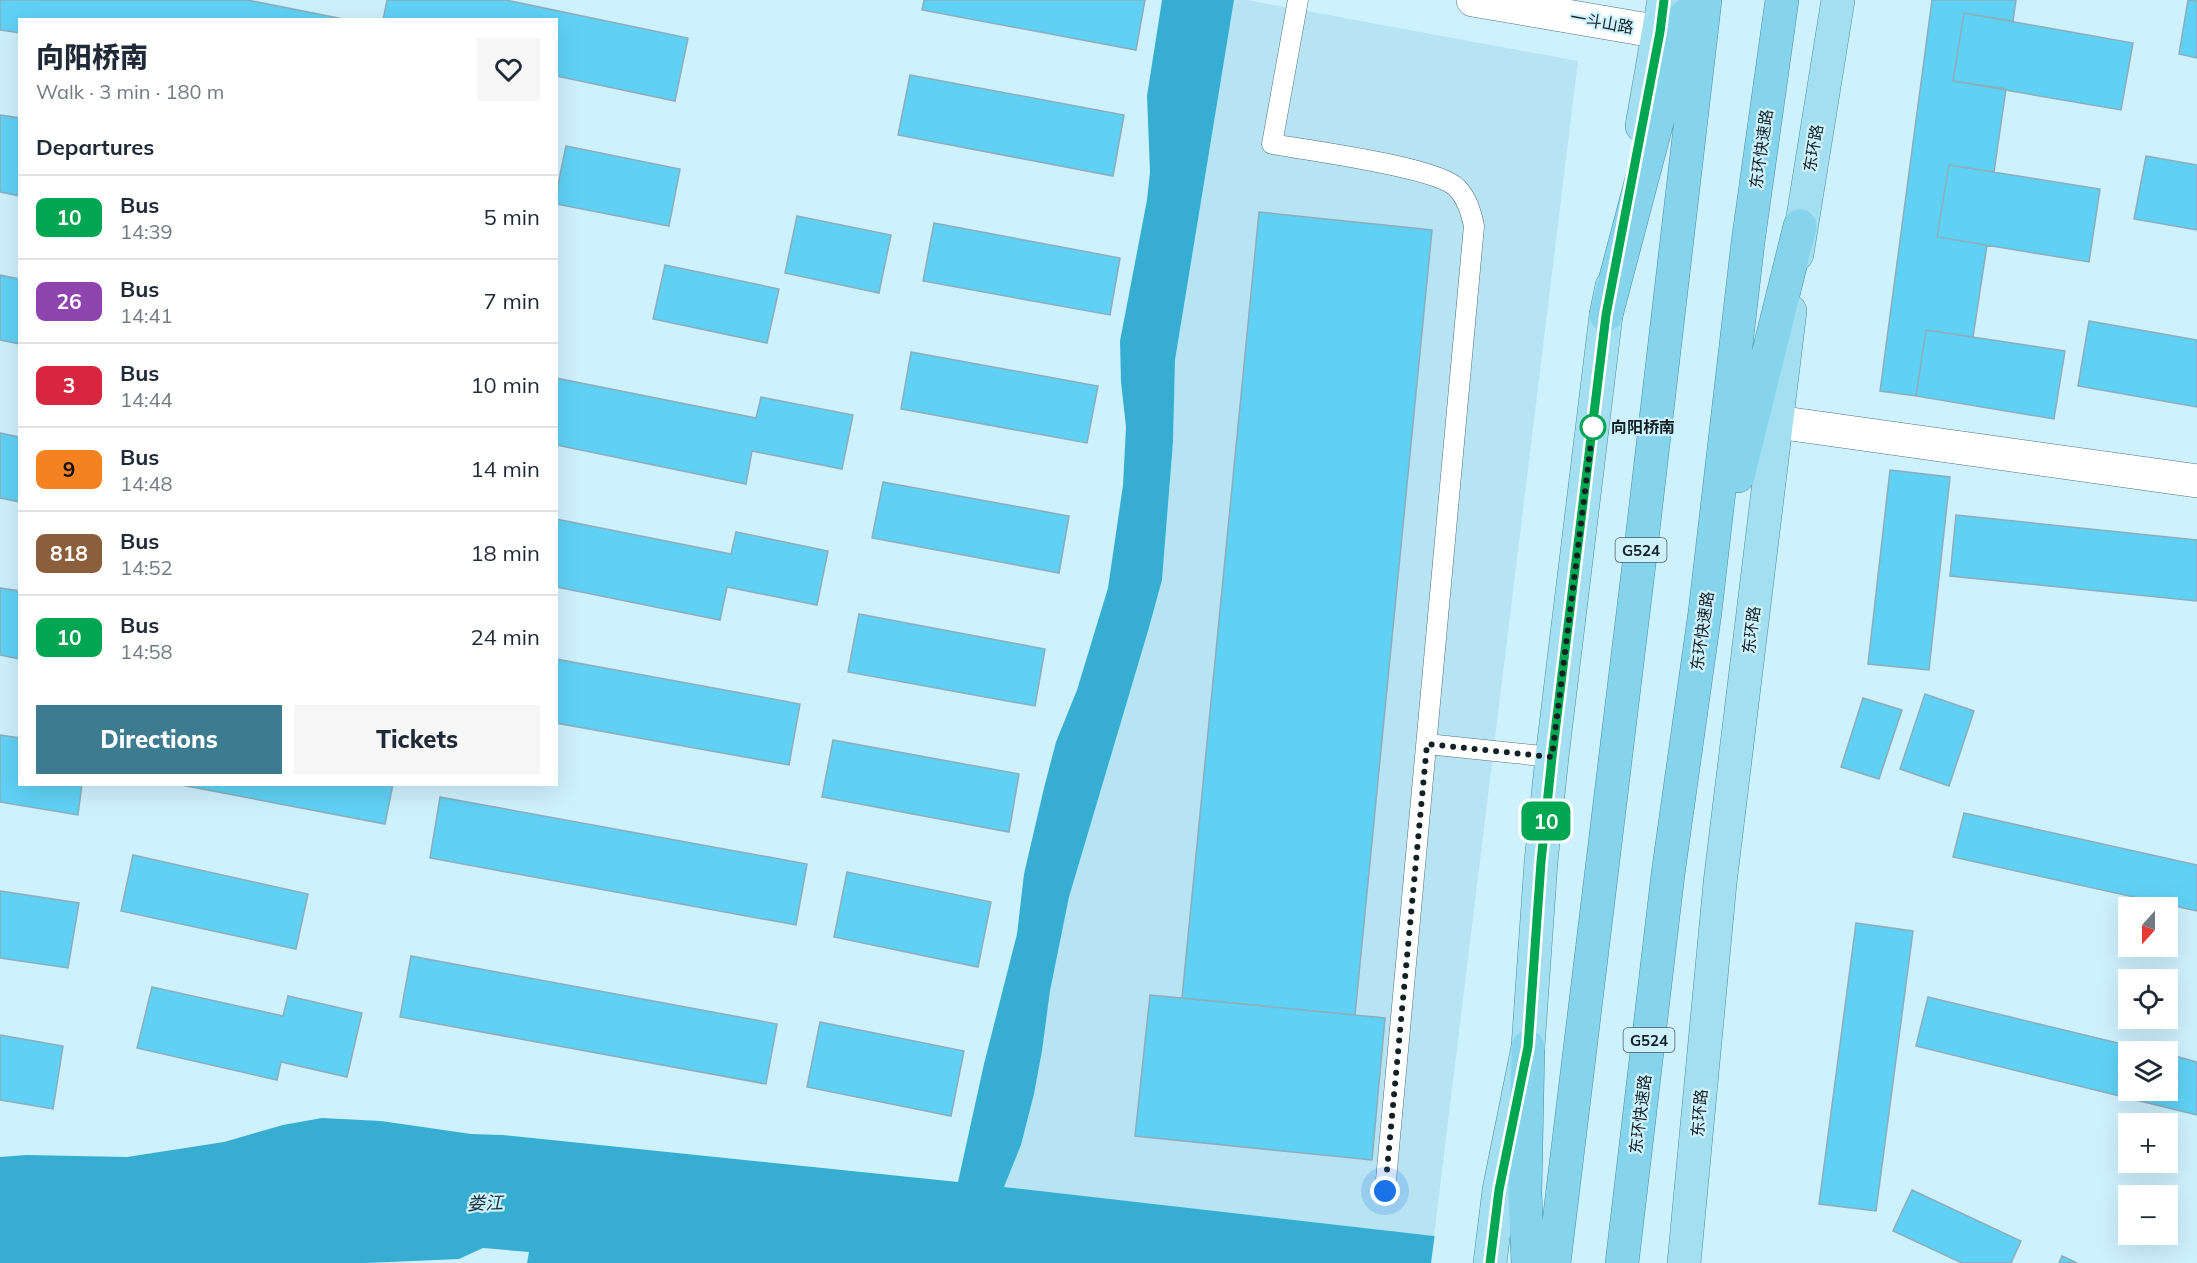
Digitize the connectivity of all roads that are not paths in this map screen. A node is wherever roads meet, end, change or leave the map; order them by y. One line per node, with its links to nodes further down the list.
1 (1298, 0): 14 (lane)
2 (1473, 0): 8 (street, 一斗山路)
3 (1664, 0): 8 (main road)
4 (1689, 0): 10 (highway)
5 (1705, 0): 21 (highway, G524)
6 (1782, 0): 13 (highway, 东环快速路 / G524)
7 (1838, 0): 9 (main road, 东环路)
8 (1660, 32): 10 (main road)
9 (1800, 226): 11 (main road, 东环路); 13 (highway)
10 (1606, 315): 15 (main road)
11 (1777, 422): 12 (street); 23 (main road, 东环路)
12 (2197, 481)
13 (1705, 612): 22 (highway, 东环快速路 / G524)
14 (1427, 744): 15 (lane); 17 (lane)
15 (1552, 757): 16 (main road)
16 (1528, 1047): 18 (highway)
17 (1385, 1191)
18 (1512, 1192): 19 (main road); 20 (highway)
19 (1490, 1263)
20 (1528, 1263)
21 (1554, 1263)
22 (1622, 1263)
23 (1684, 1263)

